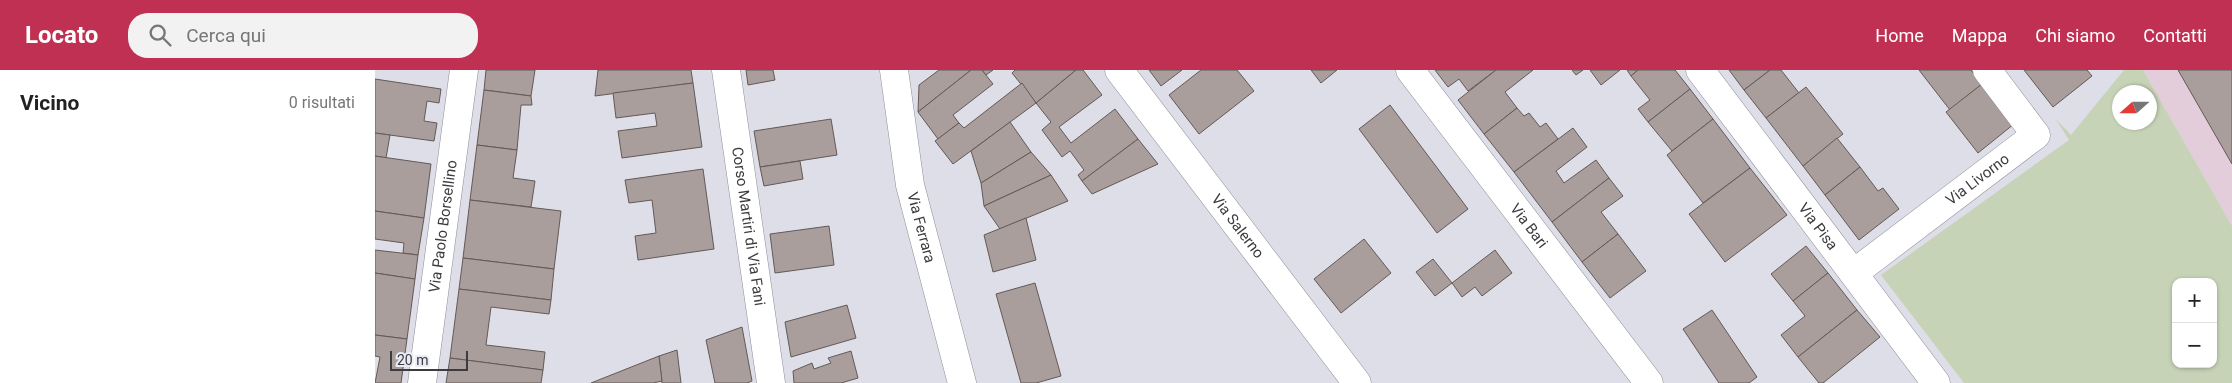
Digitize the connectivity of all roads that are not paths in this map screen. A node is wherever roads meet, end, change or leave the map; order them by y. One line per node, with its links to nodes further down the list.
1 (464, 70): 9 (street, Via Paolo Borsellino)
2 (726, 70): 10 (street, Corso Martiri di Via Fani)
3 (893, 70): 11 (street, Via Ferrara)
4 (1119, 70): 12 (street, Via Salerno)
5 (1410, 70): 13 (street, Via Bari)
6 (1700, 70): 8 (street, Via Pisa)
7 (1987, 70): 8 (street, Via Livorno)
8 (1854, 273): 14 (street, Via Pisa)
9 (422, 383)
10 (771, 383)
11 (962, 383)
12 (1357, 383)
13 (1649, 383)
14 (1936, 383)

